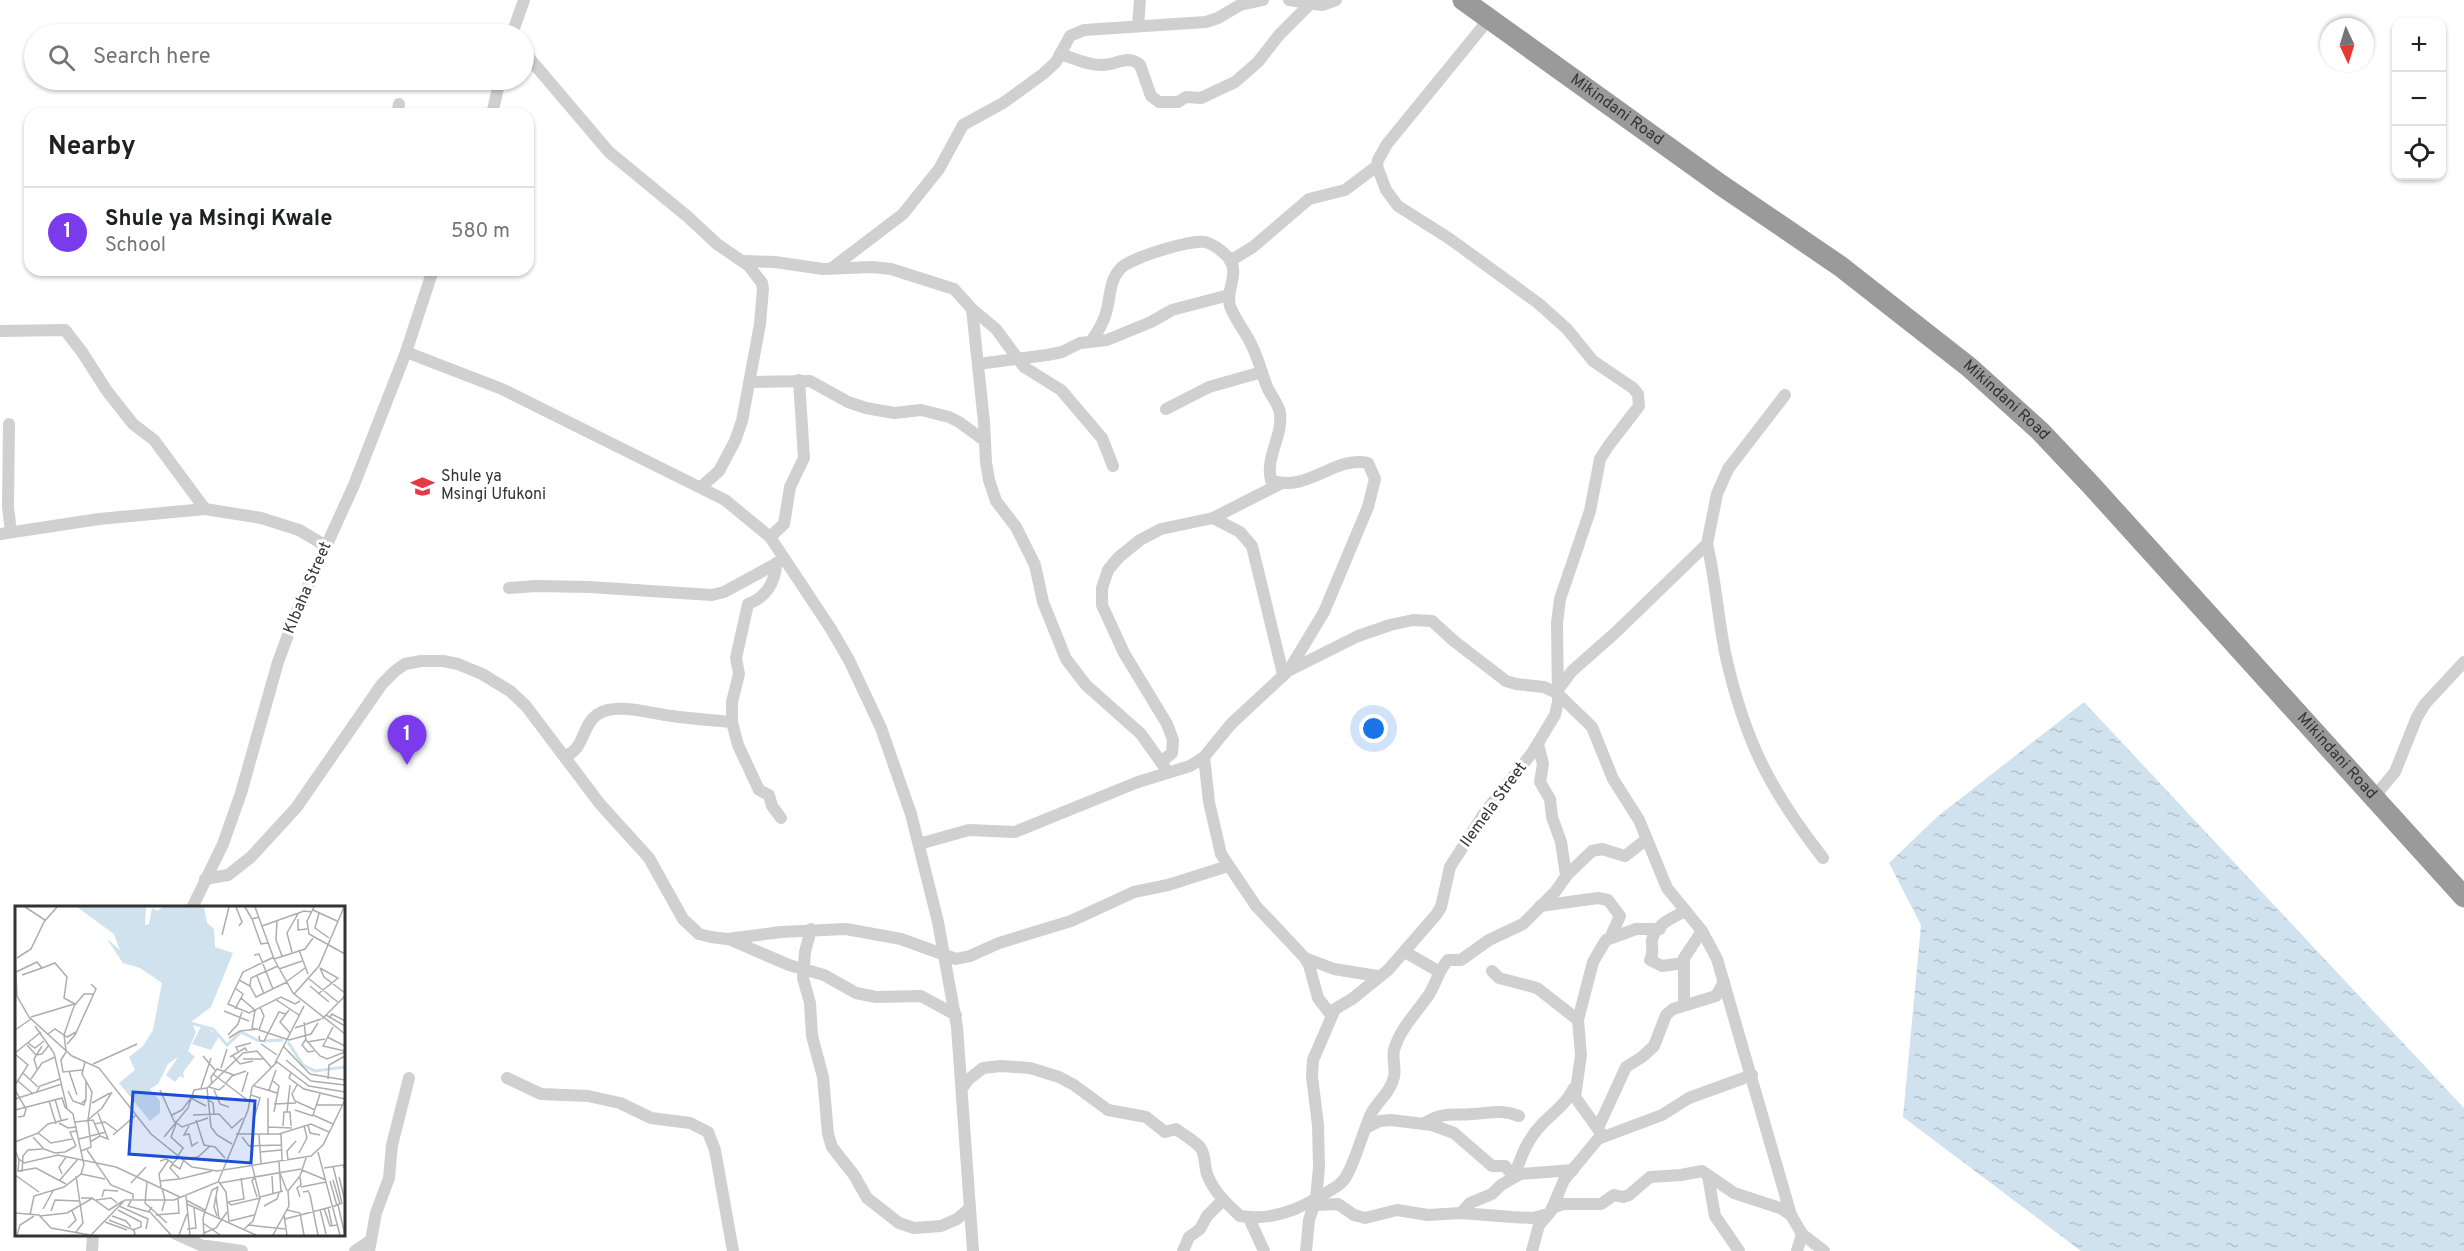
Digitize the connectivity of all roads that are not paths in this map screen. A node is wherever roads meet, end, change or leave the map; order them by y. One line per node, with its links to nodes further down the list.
1 (524, 0): 9 (street)
2 (1140, 0): 10 (street)
3 (1263, 0): 10 (street)
4 (1289, 0): 7 (street)
5 (1336, 0): 7 (street)
6 (1463, 0): 8 (highway, Mikindani Road)
7 (1311, 3): 11 (street)
8 (1489, 19): 15 (street); 53 (highway, Mikindani Road)
9 (516, 24)
10 (1138, 26): 11 (street)
11 (1060, 54): 18 (street)
12 (534, 64): 16 (street)
13 (498, 90): 14 (street)
14 (493, 108)
15 (1377, 166): 17 (street); 47 (street)
16 (743, 261): 18 (street); 29 (street)
17 (1230, 261): 20 (street); 23 (street)
18 (832, 268): 21 (street)
19 (431, 276): 24 (street, KIbaha Street)
20 (1229, 295): 23 (street); 27 (street)
21 (972, 309): 25 (street); 26 (street)
22 (0, 331): 37 (street)
23 (1092, 340): 25 (street)
24 (406, 352): 36 (street); 42 (street, KIbaha Street)
25 (1015, 358): 26 (street); 34 (street)
26 (978, 364): 33 (street)
27 (1262, 372): 31 (street); 35 (street)
28 (799, 380): 29 (street); 33 (street); 40 (street)
29 (750, 382): 36 (street)
30 (1785, 395): 41 (street)
31 (1166, 409)
32 (9, 424): 39 (street)
33 (985, 441): 52 (street)
34 (1113, 466)
35 (1280, 484): 38 (street); 46 (street)
36 (701, 487): 40 (street)
37 (205, 509): 39 (street); 42 (street)
38 (1213, 518): 46 (street); 52 (street)
39 (5, 533)
40 (770, 537): 43 (street)
41 (1707, 544): 47 (street, Ilemela Street); 57 (street)
42 (326, 546): 60 (street, KIbaha Street)
43 (780, 561): 44 (street); 48 (street); 56 (street)
44 (509, 588)
45 (2464, 662): 53 (street)
46 (1285, 672): 47 (street); 51 (street)
47 (1557, 692): 49 (street, Ilemela Street); 55 (street)
48 (732, 722): 50 (street); 54 (street)
49 (1538, 744): 59 (street); 70 (street, Ilemela Street)
50 (564, 756): 60 (street); 69 (street)
51 (1204, 757): 52 (street); 58 (street)
52 (1164, 767): 56 (street)
53 (2374, 797): 61 (highway, Mikindani Road)
54 (781, 819)
55 (1647, 839): 59 (street); 64 (street)
56 (919, 844): 71 (street)
57 (1823, 858)
58 (1228, 866): 71 (street); 72 (street)
59 (1566, 875): 63 (street)
60 (204, 879): 62 (street, KIbaha Street)
61 (2464, 897)
62 (193, 906)
63 (1540, 906): 68 (street); 75 (street)
64 (1686, 911): 66 (street); 67 (street)
65 (811, 929): 69 (street); 71 (street); 74 (street)
66 (1660, 929): 68 (street); 73 (street)
67 (1702, 931): 73 (street); 78 (street)
68 (1611, 936): 82 (street)
69 (727, 939): 74 (street)
70 (1406, 952): 75 (street); 77 (street, Ilemela Street)
71 (944, 953): 80 (street)
72 (1305, 958): 77 (street); 81 (street)
73 (1684, 963): 79 (street)
74 (804, 970): 80 (street); 97 (street)
75 (1438, 971): 90 (street)
76 (1492, 971): 82 (street)
77 (1377, 976): 81 (street, Ilemela Street)
78 (1724, 982): 83 (street); 91 (street)
79 (1683, 999)
80 (956, 1015): 87 (street)
81 (1331, 1015): 96 (street)
82 (1578, 1020): 86 (street)
83 (1752, 1074): 91 (street); 100 (street)
84 (408, 1078): 105 (street)
85 (507, 1078): 110 (street)
86 (1576, 1085): 91 (street); 94 (street)
87 (963, 1087): 95 (street); 97 (street)
88 (1519, 1116): 89 (street)
89 (1423, 1124): 90 (street); 94 (street)
90 (1368, 1127): 96 (street)
91 (1601, 1132): 92 (street)
92 (1573, 1170): 94 (street); 98 (street)
93 (1708, 1176): 98 (street); 100 (street); 116 (street)
94 (1514, 1177): 99 (street)
95 (1223, 1200): 101 (street); 112 (street)
96 (1315, 1202): 99 (street); 101 (street); 114 (street)
97 (970, 1208): 111 (street)
98 (1550, 1211): 99 (street); 115 (street)
99 (1461, 1213)
100 (1791, 1215): 102 (street)
101 (1249, 1218): 113 (street)
102 (1803, 1234): 117 (street); 118 (street)
103 (93, 1236): 107 (street)
104 (181, 1236): 106 (street)
105 (370, 1246): 109 (street)
106 (210, 1249): 108 (street)
107 (92, 1251)
108 (242, 1251)
109 (356, 1251)
110 (733, 1251)
111 (973, 1251)
112 (1183, 1251)
113 (1264, 1251)
114 (1306, 1251)
115 (1532, 1251)
116 (1738, 1251)
117 (1797, 1251)
118 (1824, 1251)

